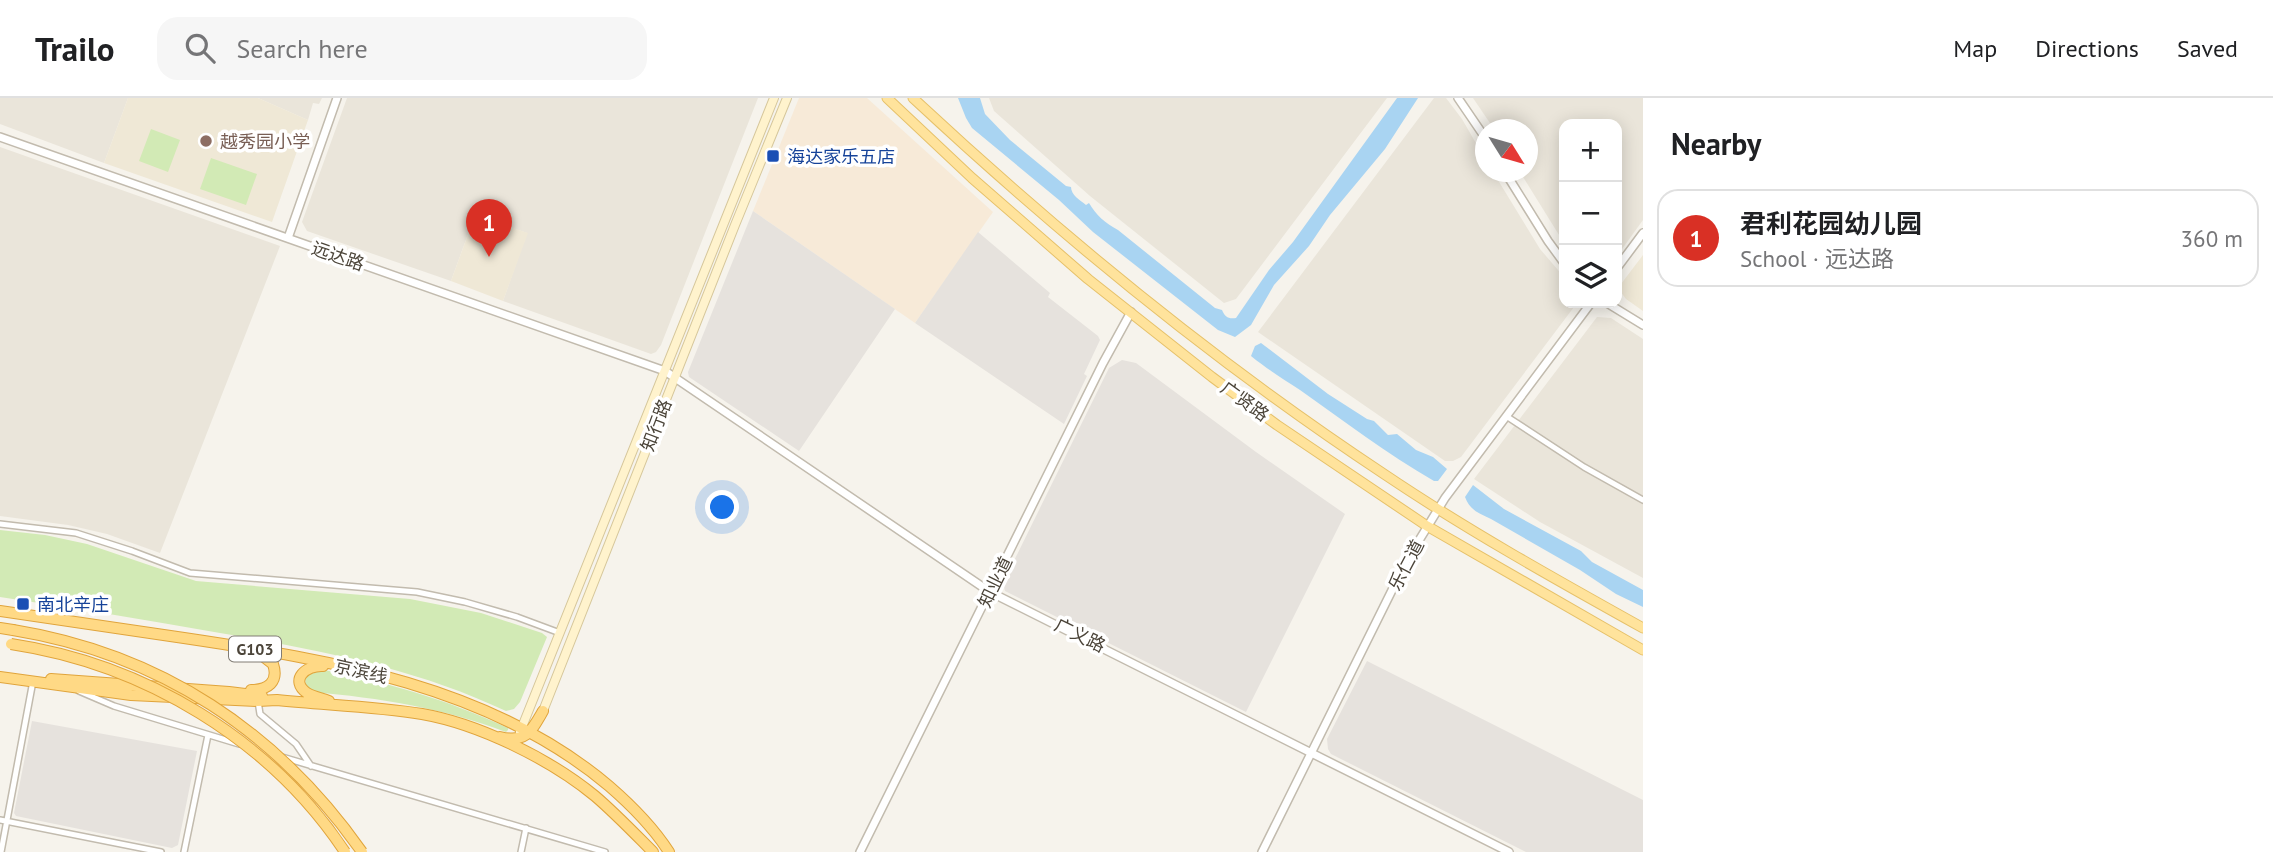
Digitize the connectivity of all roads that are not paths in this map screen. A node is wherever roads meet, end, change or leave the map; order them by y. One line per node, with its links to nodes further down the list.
1 (337, 98): 11 (street)
2 (774, 98): 18 (main road, 知行路)
3 (787, 98): 19 (main road, 知行路)
4 (887, 98): 16 (main road, 广贤路)
5 (913, 98): 22 (main road, 广贤路)
6 (1458, 98): 7 (street)
7 (1475, 123)
8 (0, 136): 11 (street, 远达路)
9 (1511, 182): 12 (street)
10 (1643, 233): 13 (street)
11 (288, 238): 18 (street, 远达路)
12 (1559, 256)
13 (1622, 261)
14 (1587, 308): 20 (street, 乐仁道)
15 (1615, 308): 17 (street)
16 (1131, 312): 24 (main road, 广贤路); 25 (street, 知业道)
17 (1643, 326)
18 (665, 371): 19 (street, 远达路); 29 (main road, 知行路)
19 (675, 377): 25 (street, 广义路); 42 (main road, 知行路)
20 (1506, 416): 21 (street); 22 (street, 乐仁道)
21 (1643, 500)
22 (1438, 509): 24 (street, 乐仁道); 28 (main road, 广贤路)
23 (0, 524): 29 (street)
24 (1427, 526): 32 (main road, 广贤路); 48 (street, 乐仁道)
25 (990, 592): 48 (street, 广义路); 61 (street, 知业道)
26 (0, 611): 30 (highway, 京滨线 / G103)
27 (0, 628): 57 (highway, bridge)
28 (1643, 628)
29 (560, 633): 40 (main road, 知行路)
30 (211, 642): 33 (highway, 京滨线 / G103); 37 (highway)
31 (5, 643): 56 (highway, bridge)
32 (1643, 650)
33 (368, 672): 41 (highway); 43 (highway, 京滨线 / G103)
34 (0, 677): 35 (highway, 京滨线)
35 (33, 681): 36 (highway, 京滨线); 37 (highway); 50 (street)
36 (70, 688): 39 (highway, 京滨线); 45 (street)
37 (208, 690): 38 (highway)
38 (277, 700): 39 (highway, 京滨线); 41 (highway, 京滨线)
39 (258, 701): 49 (street)
40 (531, 705): 43 (main road); 44 (main road, 知行路)
41 (352, 706): 46 (highway, 京滨线)
42 (543, 711): 44 (highway)
43 (502, 718): 44 (highway, 京滨线 / G103)
44 (528, 731): 46 (highway); 47 (main road, 知行路); 52 (highway, 京滨线 / G103)
45 (208, 735): 49 (street); 55 (street)
46 (515, 743): 47 (highway)
47 (524, 752): 60 (highway)
48 (1312, 753): 62 (street, 乐仁道); 63 (street, 广义路)
49 (311, 766): 51 (street)
50 (3, 821): 53 (street); 54 (street)
51 (526, 828): 58 (street); 59 (street)
52 (667, 851)
53 (1, 852)
54 (161, 852)
55 (184, 852)
56 (345, 852)
57 (362, 852)
58 (521, 852)
59 (606, 852)
60 (653, 852)
61 (860, 852)
62 (1262, 852)
63 (1509, 852)

